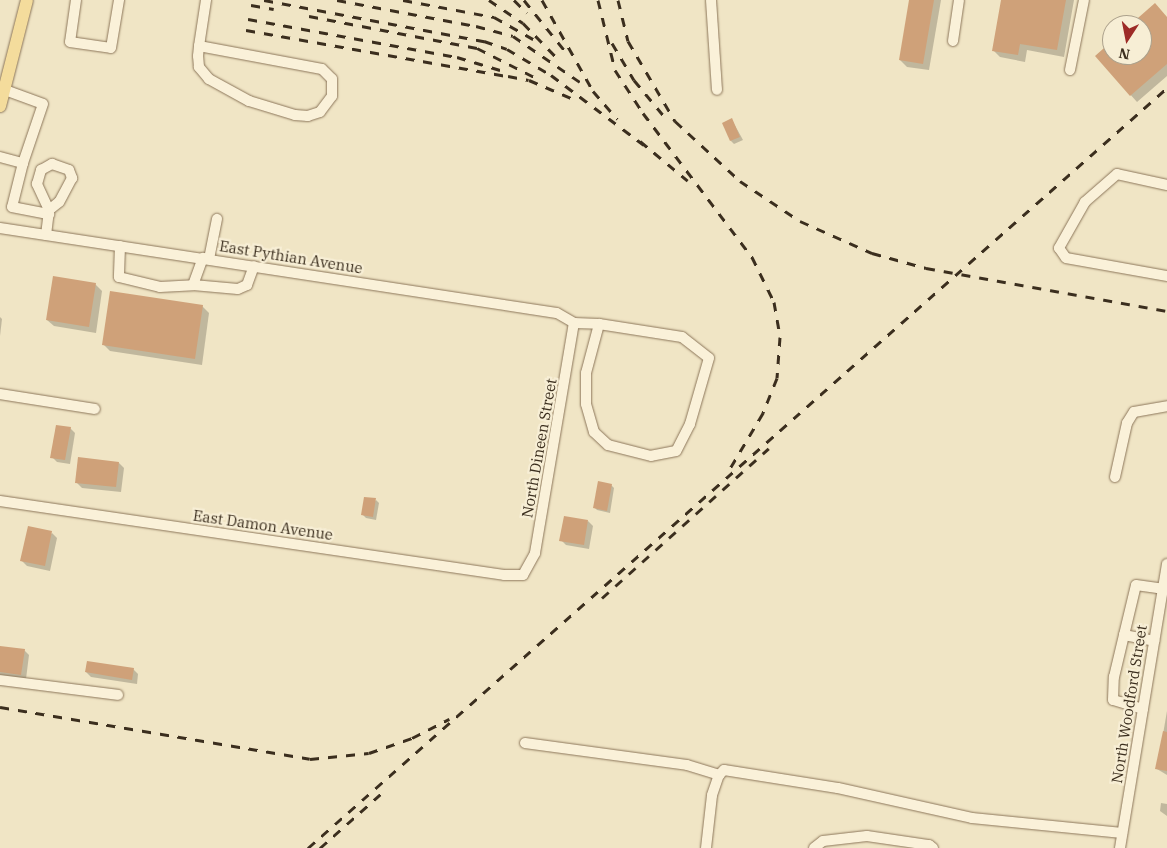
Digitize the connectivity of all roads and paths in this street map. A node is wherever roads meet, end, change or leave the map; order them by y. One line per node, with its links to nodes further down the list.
1 (27, 0): 11 (main road)
2 (76, 0): 3 (street)
3 (119, 0)
4 (206, 0): 9 (street)
5 (710, 0): 12 (street)
6 (959, 0): 8 (street)
7 (1084, 0): 10 (street)
8 (954, 41)
9 (199, 46): 9 (street)
10 (1070, 70)
11 (5, 90): 13 (main road); 15 (street)
12 (717, 90)
13 (0, 106)
14 (0, 156): 15 (street)
15 (23, 163): 19 (street)
16 (1167, 185): 23 (street)
17 (217, 219): 21 (street)
18 (0, 228): 19 (street, East Pythian Avenue)
19 (46, 235): 20 (street, East Pythian Avenue)
20 (120, 246): 21 (street, East Pythian Avenue); 24 (street)
21 (206, 259): 22 (street, East Pythian Avenue); 24 (street)
22 (254, 266): 24 (street); 25 (street, East Pythian Avenue)
23 (1167, 276)
24 (193, 285)
25 (574, 323): 26 (street); 33 (street, North Dineen Street)
26 (599, 324): 26 (street)
27 (0, 394): 29 (street)
28 (1167, 406): 30 (street)
29 (95, 410)
30 (1115, 477)
31 (0, 501): 33 (street, East Damon Avenue)
32 (1167, 564): 34 (street, North Woodford Street)
33 (523, 575)
34 (1163, 589): 35 (street); 36 (street, North Woodford Street)
35 (1124, 635): 36 (street); 39 (street)
36 (1154, 641): 39 (street, North Woodford Street)
37 (0, 680): 38 (street)
38 (118, 695)
39 (1143, 709): 42 (street, North Woodford Street)
40 (525, 743): 41 (street)
41 (719, 775): 42 (street); 44 (street)
42 (1122, 833): 47 (street, North Woodford Street)
43 (846, 843): 45 (street); 46 (street)
44 (706, 848)
45 (814, 848)
46 (933, 848)
47 (1120, 848)

